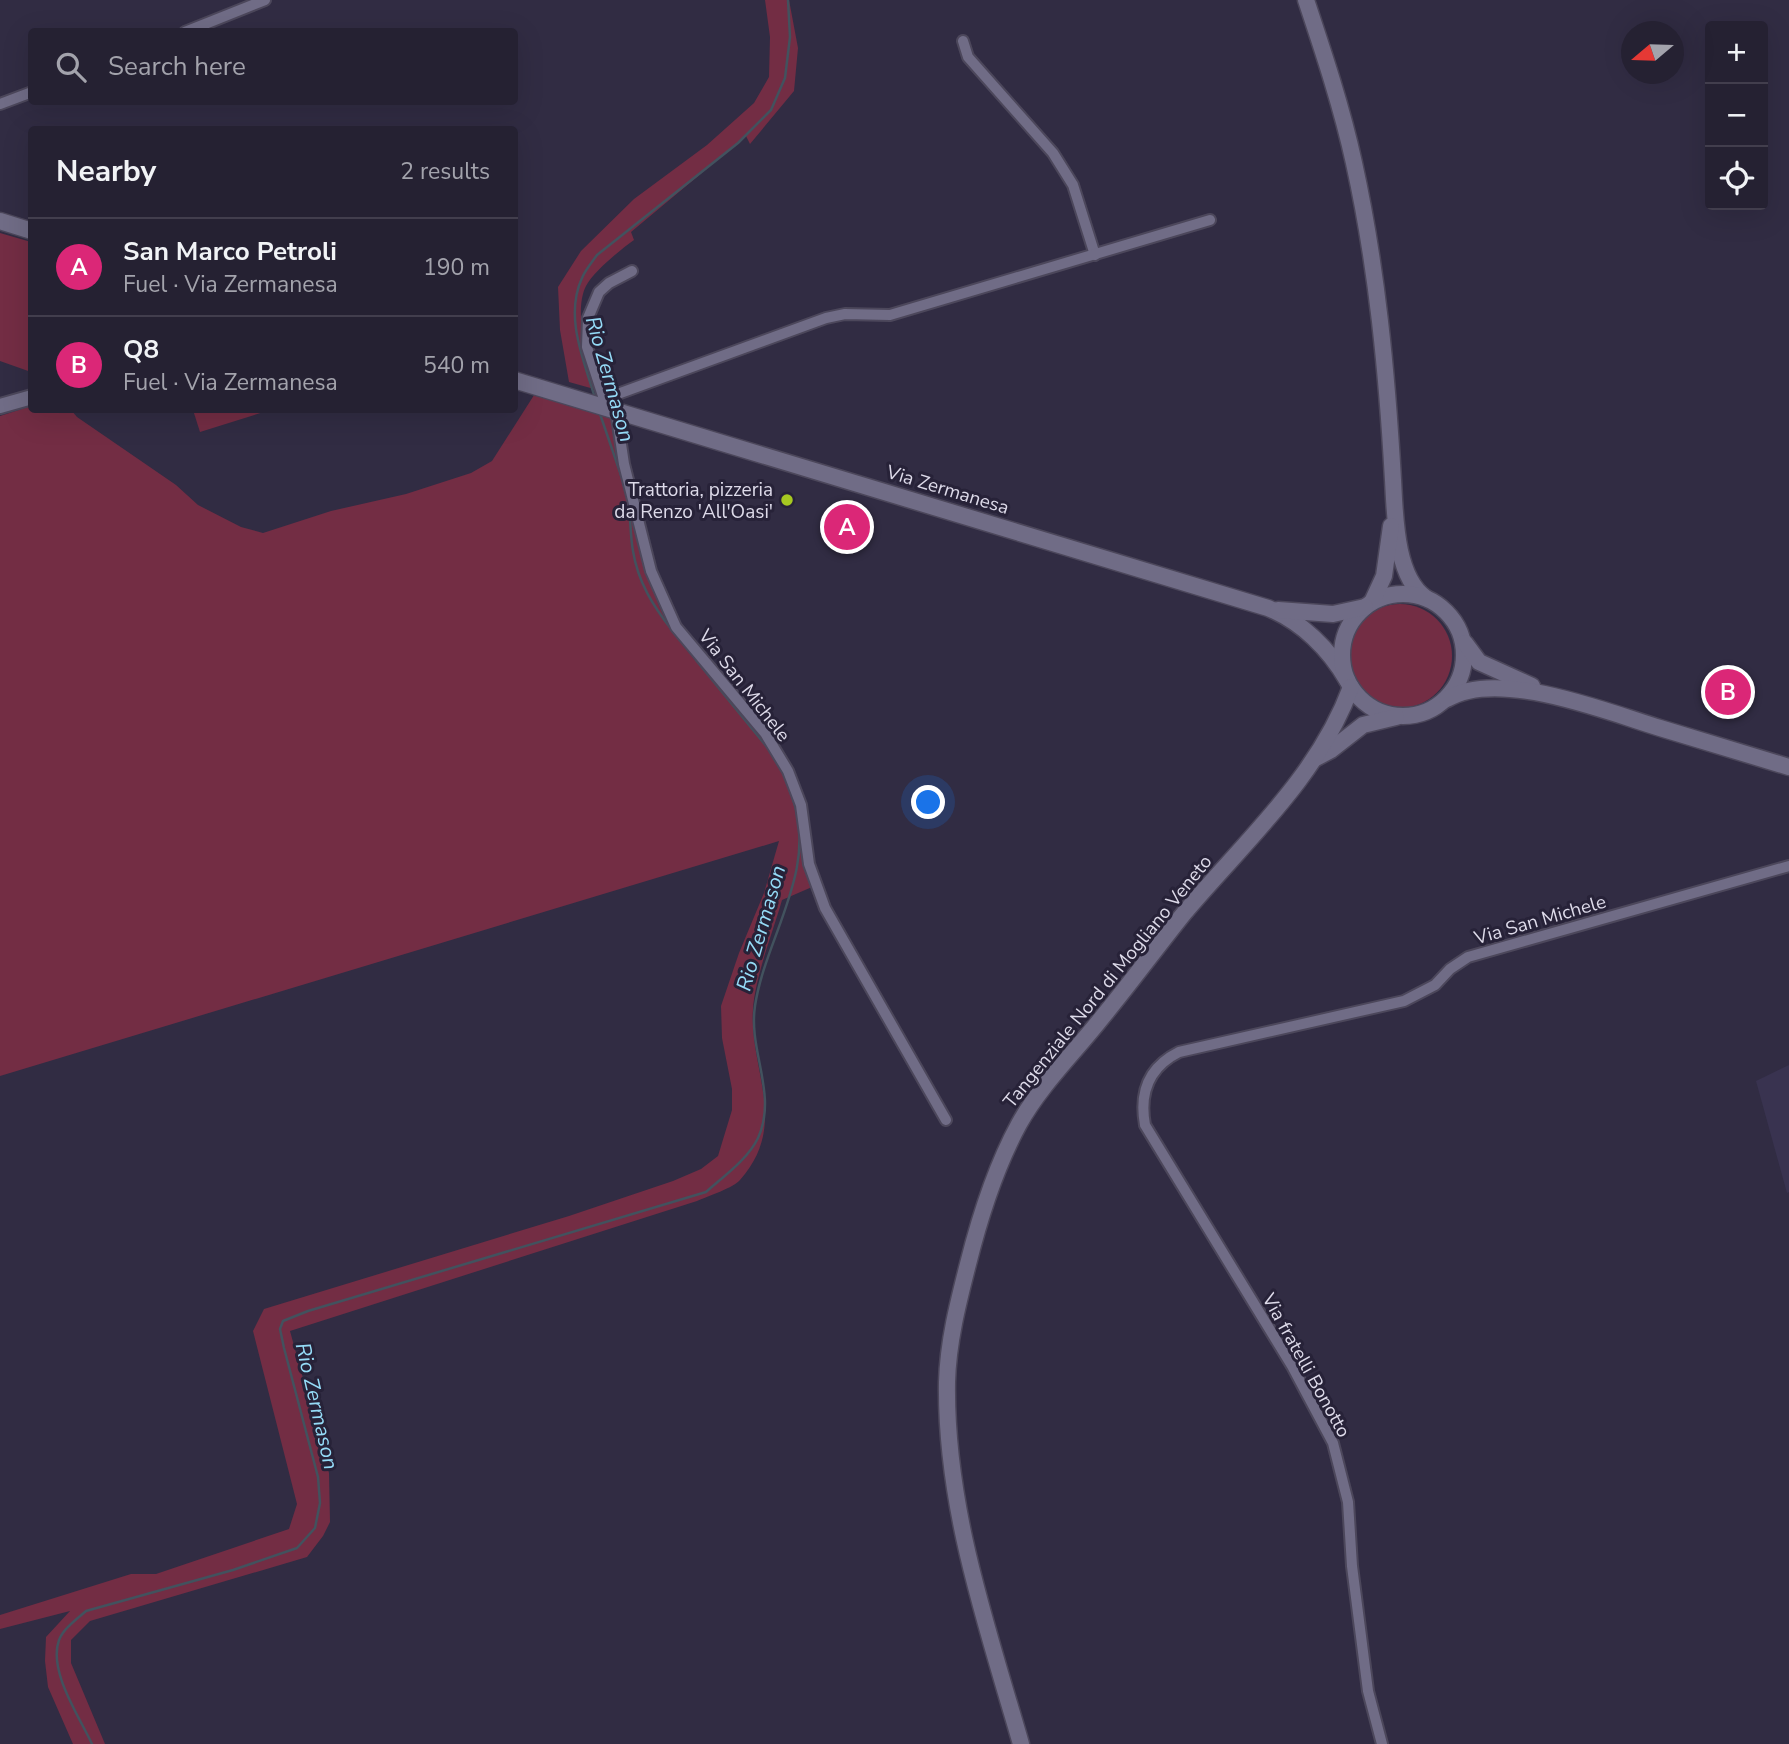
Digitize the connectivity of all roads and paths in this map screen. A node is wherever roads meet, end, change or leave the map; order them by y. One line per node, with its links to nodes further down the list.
1 (265, 0): 3 (street)
2 (1307, 0): 17 (main road)
3 (195, 28)
4 (963, 41): 10 (street)
5 (28, 94): 6 (street)
6 (0, 104)
7 (1210, 220): 10 (street)
8 (0, 221): 9 (main road)
9 (28, 230)
10 (1095, 255): 14 (street)
11 (632, 271): 14 (street)
12 (518, 381): 14 (main road, Via Zermanesa)
13 (28, 398): 15 (street)
14 (596, 401): 16 (main road, Via Zermanesa)
15 (0, 406)
16 (616, 411): 20 (main road, Via Zermanesa); 30 (street, Via San Michele)
17 (1394, 499): 18 (main road); 19 (main road)
18 (1426, 598): 19 (main road, Via Zermanesa); 21 (main road)
19 (1369, 605): 20 (main road, Via Zermanesa); 22 (main road)
20 (1268, 608): 22 (main road, Via Zermanesa)
21 (1461, 635): 23 (main road); 24 (main road)
22 (1349, 683): 25 (main road, Via Zermanesa); 26 (main road, Tangenziale Nord di Mogliano Veneto)
23 (1557, 697): 24 (main road); 27 (main road)
24 (1446, 700): 25 (main road)
25 (1397, 717): 26 (main road, Tangenziale Nord di Mogliano Veneto)
26 (1316, 758): 31 (main road, Tangenziale Nord di Mogliano Veneto)
27 (1789, 767)
28 (1789, 866): 29 (street, Via San Michele)
29 (1153, 1072): 32 (street, Via fratelli Bonotto)
30 (946, 1120)
31 (1021, 1744)
32 (1382, 1744)

